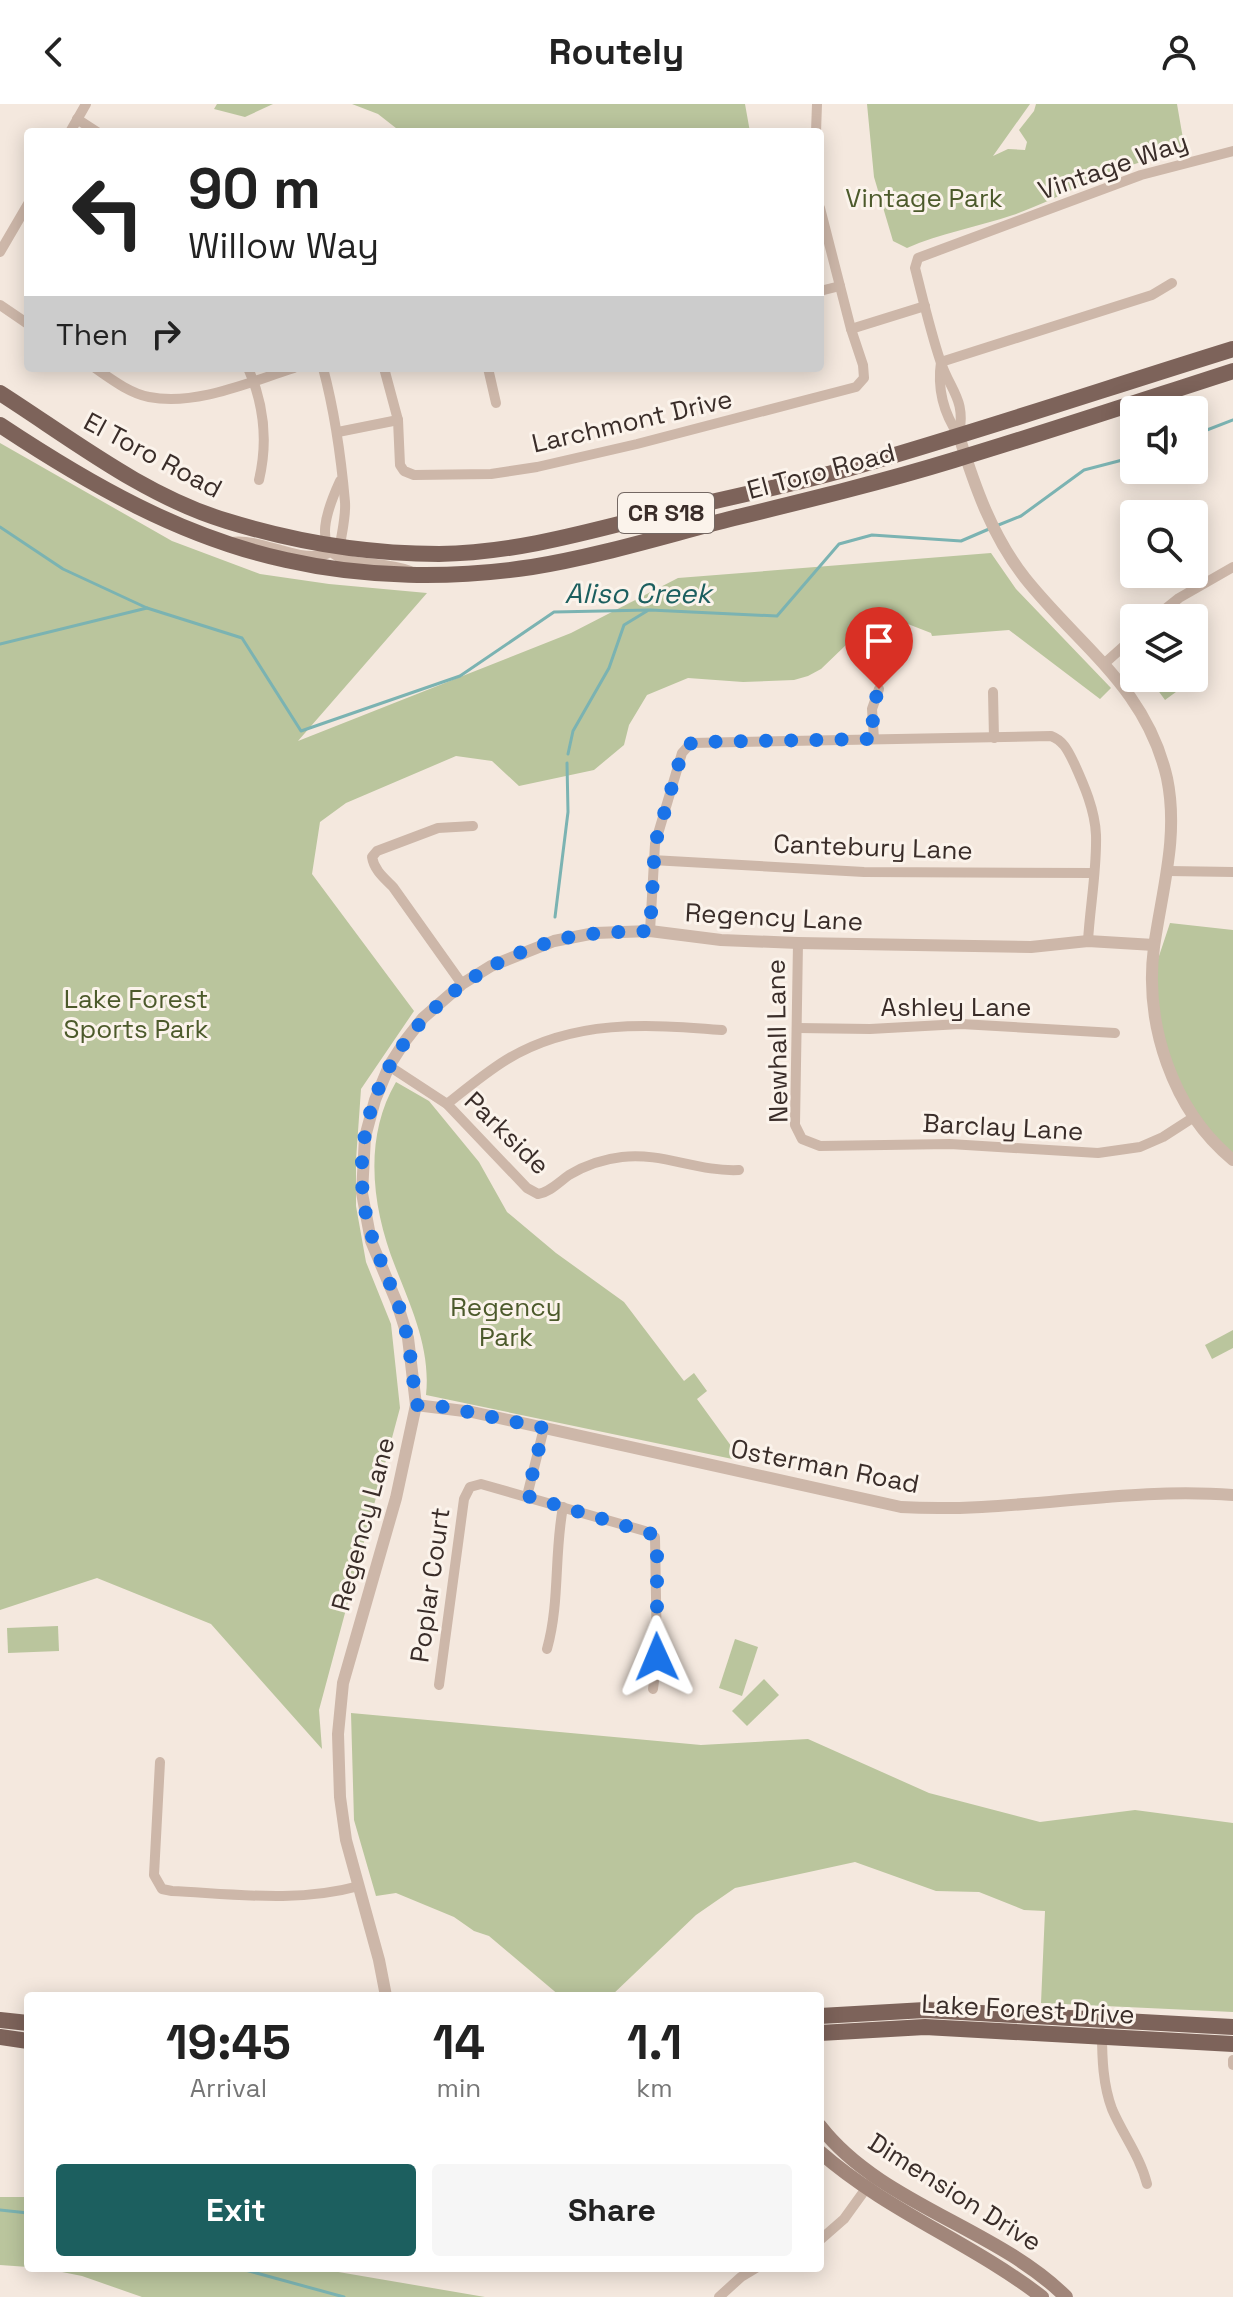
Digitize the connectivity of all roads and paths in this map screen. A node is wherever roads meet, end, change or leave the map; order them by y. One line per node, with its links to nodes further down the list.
1 (86, 104): 3 (street)
2 (817, 104): 6 (street)
3 (77, 119): 4 (street); 5 (street)
4 (72, 128)
5 (91, 128)
6 (816, 128)
7 (1233, 151): 15 (street, Vintage Way)
8 (24, 211): 10 (street)
9 (824, 224): 12 (street)
10 (0, 252)
11 (1172, 283): 19 (street)
12 (840, 286): 13 (street); 17 (street)
13 (824, 290)
14 (0, 305): 16 (street)
15 (925, 306): 17 (street); 19 (street)
16 (24, 321)
17 (851, 329): 30 (street, Larchmont Drive)
18 (1233, 349): 33 (main road, El Toro Road / CR S18)
19 (941, 362): 33 (street)
20 (1233, 371): 34 (main road, El Toro Road)
21 (101, 372): 27 (street)
22 (250, 372): 27 (street)
23 (282, 372): 27 (street)
24 (324, 372): 32 (street)
25 (385, 372): 30 (street)
26 (489, 372): 29 (street)
27 (254, 381): 35 (street)
28 (0, 393): 38 (main road, El Toro Road / CR S18)
29 (496, 403)
30 (398, 420): 32 (street)
31 (0, 425): 37 (main road, El Toro Road / CR S18)
32 (338, 432): 36 (street)
33 (959, 436): 34 (street); 38 (main road, El Toro Road / CR S18)
34 (966, 457): 40 (main road, El Toro Road); 43 (street)
35 (259, 480)
36 (340, 481): 38 (street); 38 (street)
37 (223, 543): 38 (street, El Toro Road / CR S18); 40 (main road, El Toro Road)
38 (333, 547): 40 (street)
39 (1233, 567): 41 (street)
40 (418, 574)
41 (1172, 604)
42 (1120, 650): 43 (street)
43 (1105, 663): 50 (street)
44 (879, 689): 47 (street)
45 (993, 692): 46 (street)
46 (994, 738): 47 (street); 52 (street)
47 (874, 739): 49 (street)
48 (473, 826): 57 (street)
49 (652, 860): 52 (street, Cantebury Lane); 53 (street)
50 (1168, 871): 51 (street); 56 (street)
51 (1233, 872)
52 (1093, 873): 54 (street)
53 (650, 931): 55 (street, Regency Lane); 57 (street, Regency Lane)
54 (1088, 941): 55 (street, Regency Lane); 56 (street, Regency Lane)
55 (798, 943): 58 (street, Newhall Lane)
56 (1154, 945): 63 (street)
57 (462, 984): 61 (street, Regency Lane)
58 (798, 1028): 60 (street, Ashley Lane); 64 (street, Newhall Lane)
59 (722, 1030): 62 (street)
60 (1115, 1033)
61 (389, 1066): 62 (street, Parkside); 67 (street, Regency Lane)
62 (447, 1104): 66 (street, Parkside)
63 (1194, 1117): 64 (street, Barclay Lane); 65 (street)
64 (802, 1139)
65 (1233, 1160)
66 (739, 1170)
67 (416, 1405): 68 (street, Osterman Road); 76 (street, Regency Lane)
68 (544, 1428): 69 (street, Osterman Road); 70 (street)
69 (1233, 1495)
70 (527, 1496): 71 (street); 73 (street, Poplar Court)
71 (563, 1507): 72 (street); 74 (street)
72 (547, 1649)
73 (439, 1685)
74 (653, 1689)
75 (160, 1762): 76 (street)
76 (359, 1886): 77 (street, Regency Lane)
77 (385, 1992)
78 (824, 2016): 82 (main road, Lake Forest Drive)
79 (0, 2020): 80 (main road)
80 (24, 2023)
81 (1233, 2027): 82 (main road, Lake Forest Drive)
82 (1102, 2028): 83 (main road, Lake Forest Drive); 86 (main road, Lake Forest Drive); 90 (street)
83 (824, 2033)
84 (0, 2037): 85 (main road)
85 (24, 2040)
86 (1233, 2044)
87 (824, 2130): 89 (main road, Dimension Drive)
88 (824, 2155): 91 (main road, Dimension Drive)
89 (875, 2175): 91 (street); 96 (main road, Dimension Drive)
90 (1147, 2184)
91 (866, 2189): 92 (street); 95 (main road, Dimension Drive)
92 (824, 2236)
93 (749, 2272): 94 (street)
94 (719, 2297)
95 (1042, 2297)
96 (1066, 2297)

